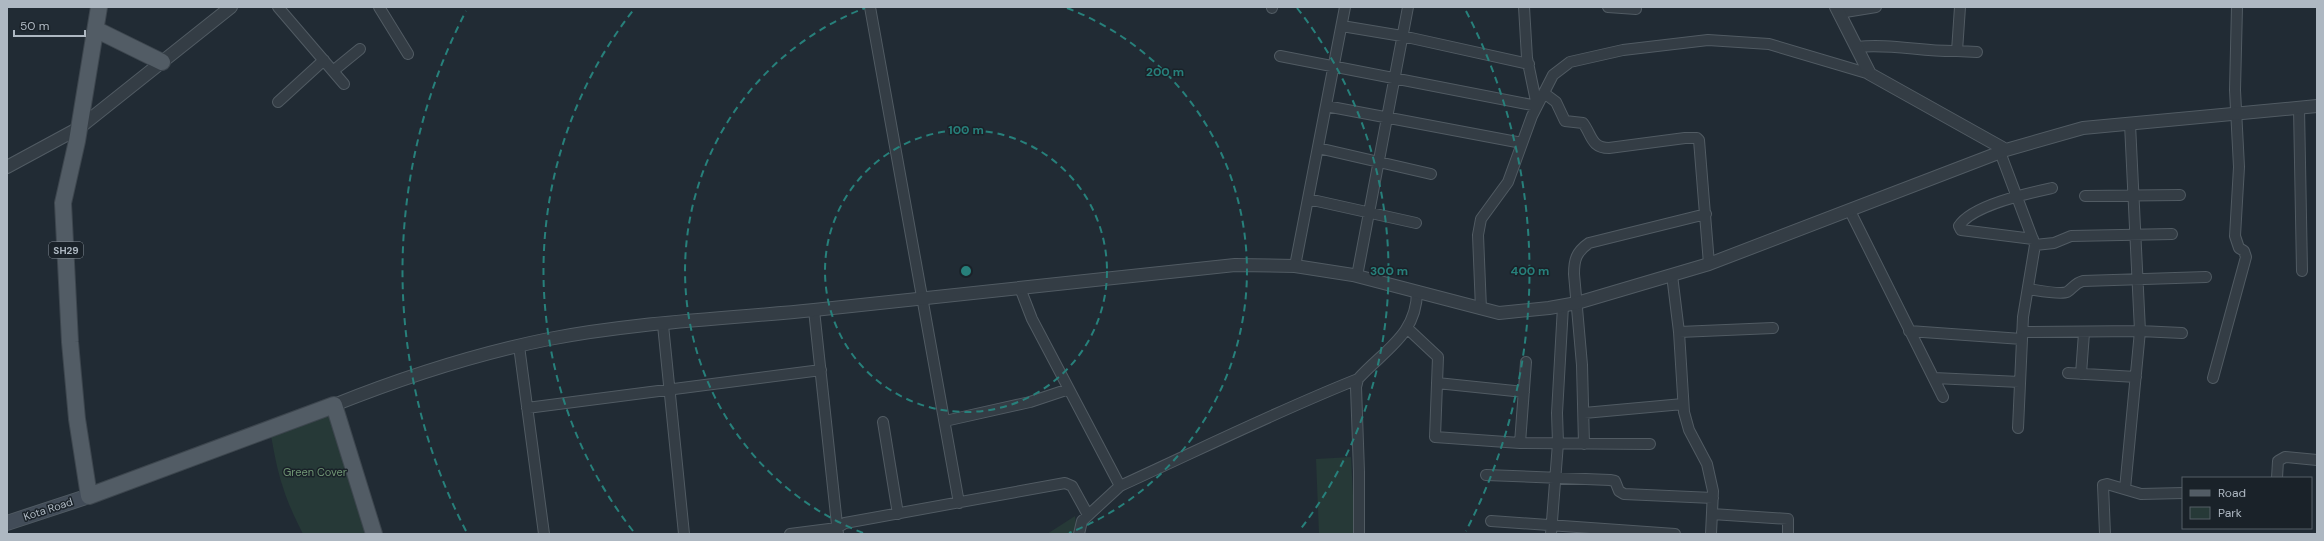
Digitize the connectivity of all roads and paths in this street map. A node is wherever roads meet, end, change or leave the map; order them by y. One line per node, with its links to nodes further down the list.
1 (99, 7): 16 (main road, SH29)
2 (231, 7): 25 (street)
3 (278, 7): 24 (street)
4 (379, 7): 22 (street)
5 (870, 7): 71 (street)
6 (1345, 7): 15 (street)
7 (1408, 7): 17 (street)
8 (1524, 7): 26 (street)
9 (1608, 7): 13 (street)
10 (1876, 7): 14 (street)
11 (1960, 7): 20 (street)
12 (2237, 7): 38 (street)
13 (1636, 9)
14 (1837, 10): 18 (street)
15 (1342, 26): 17 (street); 27 (street)
16 (97, 30): 25 (main road); 41 (main road, SH29)
17 (1402, 36): 26 (street); 30 (street)
18 (1856, 47): 20 (street); 29 (street)
19 (360, 49): 28 (street)
20 (1956, 51): 21 (street)
21 (1977, 52)
22 (408, 54)
23 (1280, 56): 27 (street)
24 (324, 60): 28 (street); 33 (street)
25 (162, 62): 41 (street)
26 (1529, 64): 35 (street)
27 (1334, 65): 30 (street); 34 (street)
28 (333, 71): 31 (street)
29 (1870, 74): 32 (street); 44 (street)
30 (1395, 77): 35 (street); 39 (street)
31 (344, 84)
32 (1544, 93): 35 (street); 56 (street)
33 (278, 102)
34 (1326, 106): 39 (street); 43 (street)
35 (1537, 106): 42 (street)
36 (2317, 106): 37 (street)
37 (2299, 108): 38 (street); 63 (street)
38 (2237, 114): 40 (street); 92 (street)
39 (1387, 117): 42 (street); 45 (street)
40 (2130, 124): 44 (street); 52 (street)
41 (79, 128): 46 (street); 118 (main road, SH29)
42 (1522, 143): 74 (street)
43 (1318, 148): 45 (street); 53 (street)
44 (2003, 151): 49 (street); 54 (street)
45 (1379, 162): 47 (street); 55 (street)
46 (7, 167)
47 (1430, 174)
48 (2052, 188): 49 (street)
49 (2016, 195): 60 (street); 60 (street)
50 (2085, 196): 52 (street)
51 (2180, 196): 52 (street)
52 (2134, 197): 58 (street)
53 (1308, 199): 55 (street); 62 (street)
54 (1850, 210): 61 (street); 79 (street)
55 (1369, 214): 57 (street); 64 (street)
56 (1706, 214): 61 (street); 72 (street)
57 (1416, 222)
58 (2135, 234): 59 (street); 60 (street); 67 (street)
59 (2172, 234)
60 (2034, 242): 69 (street)
61 (1709, 264): 65 (street)
62 (1295, 266): 64 (street); 68 (street)
63 (2302, 271)
64 (1357, 276): 70 (street)
65 (1672, 276): 72 (street); 81 (street)
66 (2206, 277): 67 (street)
67 (2138, 279): 69 (street); 80 (street)
68 (1020, 288): 71 (street); 97 (street)
69 (2028, 289): 84 (street)
70 (1417, 291): 74 (street); 77 (street)
71 (924, 298): 75 (street); 104 (street)
72 (1576, 303): 73 (street); 103 (street)
73 (1563, 306): 74 (street); 108 (street)
74 (1481, 309)
75 (814, 310): 76 (street); 87 (street)
76 (663, 325): 85 (street); 96 (street)
77 (1407, 328): 93 (street); 95 (street)
78 (1773, 328): 81 (street)
79 (1909, 331): 84 (street); 91 (street)
80 (2140, 331): 82 (street); 83 (street); 90 (street)
81 (1679, 332): 100 (street)
82 (2084, 333): 84 (street); 89 (street)
83 (2182, 333)
84 (2022, 335): 94 (street)
85 (519, 346): 101 (street); 102 (street)
86 (1526, 362): 98 (street)
87 (821, 370): 96 (street); 127 (street)
88 (2068, 373): 89 (street)
89 (2081, 374): 90 (street)
90 (2136, 377): 116 (street)
91 (1934, 378): 94 (street); 99 (street)
92 (2213, 378)
93 (1358, 379): 115 (street); 133 (street)
94 (2020, 382): 106 (street)
95 (1437, 383): 98 (street); 107 (street)
96 (670, 389): 102 (street); 130 (street)
97 (1069, 389): 104 (street); 115 (street)
98 (1524, 392): 107 (street)
99 (1943, 397)
100 (1683, 404): 103 (street); 119 (street)
101 (334, 405): 118 (main road); 128 (main road)
102 (527, 408): 129 (street)
103 (1584, 413): 109 (street)
104 (945, 421): 120 (street)
105 (883, 422): 121 (street)
106 (2018, 428)
107 (1520, 443): 108 (street)
108 (1558, 443): 109 (street); 114 (street)
109 (1584, 444): 110 (street)
110 (1650, 444)
111 (2317, 460): 113 (street)
112 (1486, 475): 114 (street)
113 (2277, 477)
114 (1555, 478): 119 (street); 126 (street)
115 (1120, 486): 123 (street)
116 (2125, 489): 117 (street); 137 (street)
117 (2182, 493)
118 (89, 496): 125 (main road, Kota Road)
119 (1713, 498): 122 (street)
120 (959, 503): 121 (street); 123 (street)
121 (898, 514): 127 (street)
122 (1712, 514): 135 (street); 136 (street)
123 (1088, 515): 132 (street)
124 (1491, 521): 126 (street)
125 (7, 523)
126 (1551, 530): 134 (street)
127 (838, 531): 131 (street)
128 (374, 534)
129 (544, 534)
130 (684, 534)
131 (790, 534)
132 (1079, 534)
133 (1359, 534)
134 (1675, 534)
135 (1712, 534)
136 (1788, 534)
137 (2105, 534)

